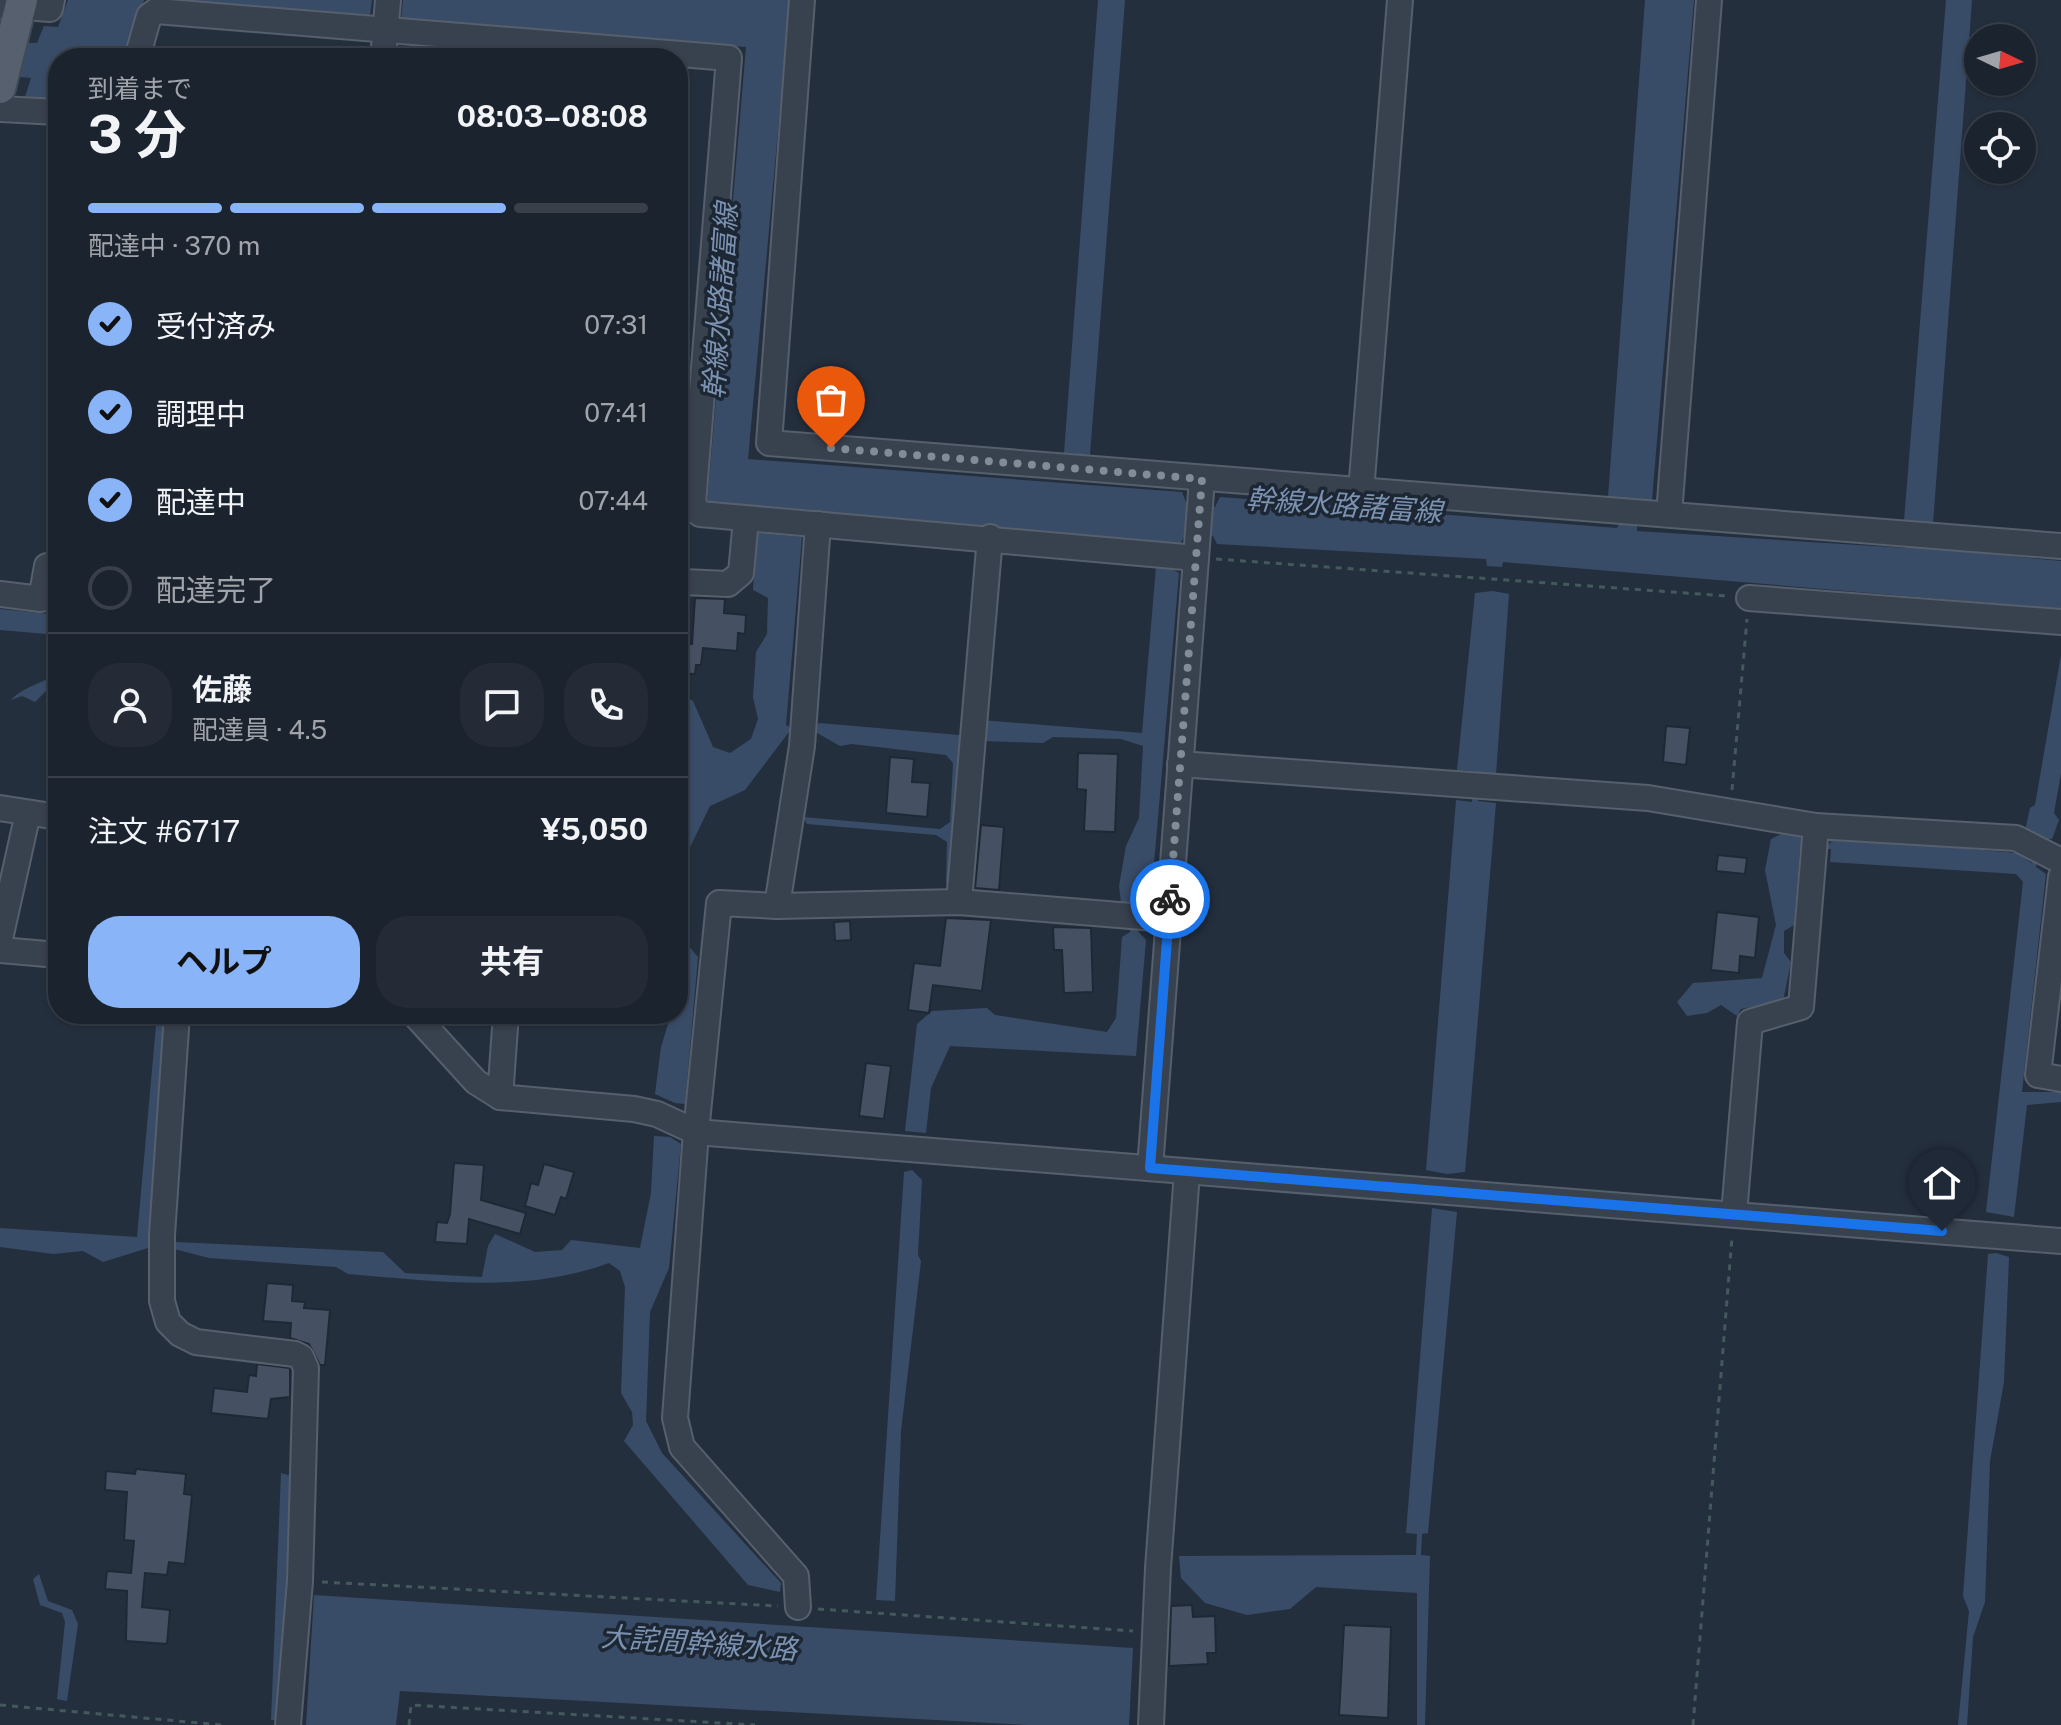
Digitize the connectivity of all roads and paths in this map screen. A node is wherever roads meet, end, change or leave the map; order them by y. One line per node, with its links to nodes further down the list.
1 (52, 0): 6 (street)
2 (802, 0): 14 (street)
3 (1400, 0): 15 (street)
4 (1709, 0): 16 (street)
5 (388, 2): 7 (street)
6 (14, 11): 12 (main road)
7 (385, 30): 8 (street); 9 (street); 10 (street)
8 (140, 48)
9 (384, 48)
10 (606, 48)
11 (688, 55): 17 (street)
12 (1, 93): 13 (street)
13 (48, 109)
14 (1202, 489): 15 (street); 21 (street)
15 (1361, 492): 16 (street)
16 (1669, 514): 20 (street)
17 (746, 519): 18 (street); 23 (street)
18 (818, 524): 19 (street); 36 (street)
19 (990, 537): 21 (street); 35 (street)
20 (2061, 546)
21 (1197, 548): 25 (path); 27 (street)
22 (48, 566): 24 (street)
23 (688, 582)
24 (0, 594)
25 (1749, 598): 26 (street); 29 (path)
26 (2061, 622)
27 (1180, 764): 29 (street); 37 (street)
28 (0, 808): 30 (street)
29 (1730, 810): 32 (street)
30 (28, 813): 31 (street); 38 (street)
31 (48, 816)
32 (1815, 840): 33 (street); 49 (street)
33 (2045, 852)
34 (2061, 877): 44 (street)
35 (959, 902): 36 (street); 37 (street)
36 (777, 906): 46 (street)
37 (1168, 919): 47 (street)
38 (0, 939)
39 (0, 950): 40 (street)
40 (48, 954)
41 (176, 1024): 51 (street)
42 (423, 1024): 45 (street)
43 (505, 1024): 45 (street)
44 (2061, 1079)
45 (500, 1097): 46 (street)
46 (696, 1132): 47 (street); 52 (street)
47 (1150, 1168): 48 (street)
48 (1187, 1172): 49 (street); 53 (street)
49 (1734, 1214): 50 (street); 60 (path)
50 (2061, 1241)
51 (300, 1581): 52 (path); 56 (street)
52 (798, 1607): 53 (path)
53 (1157, 1633): 59 (street)
54 (0, 1705): 55 (path)
55 (222, 1725)
56 (288, 1725)
57 (409, 1725): 58 (path)
58 (755, 1725)
59 (1151, 1725)
60 (1693, 1725)

